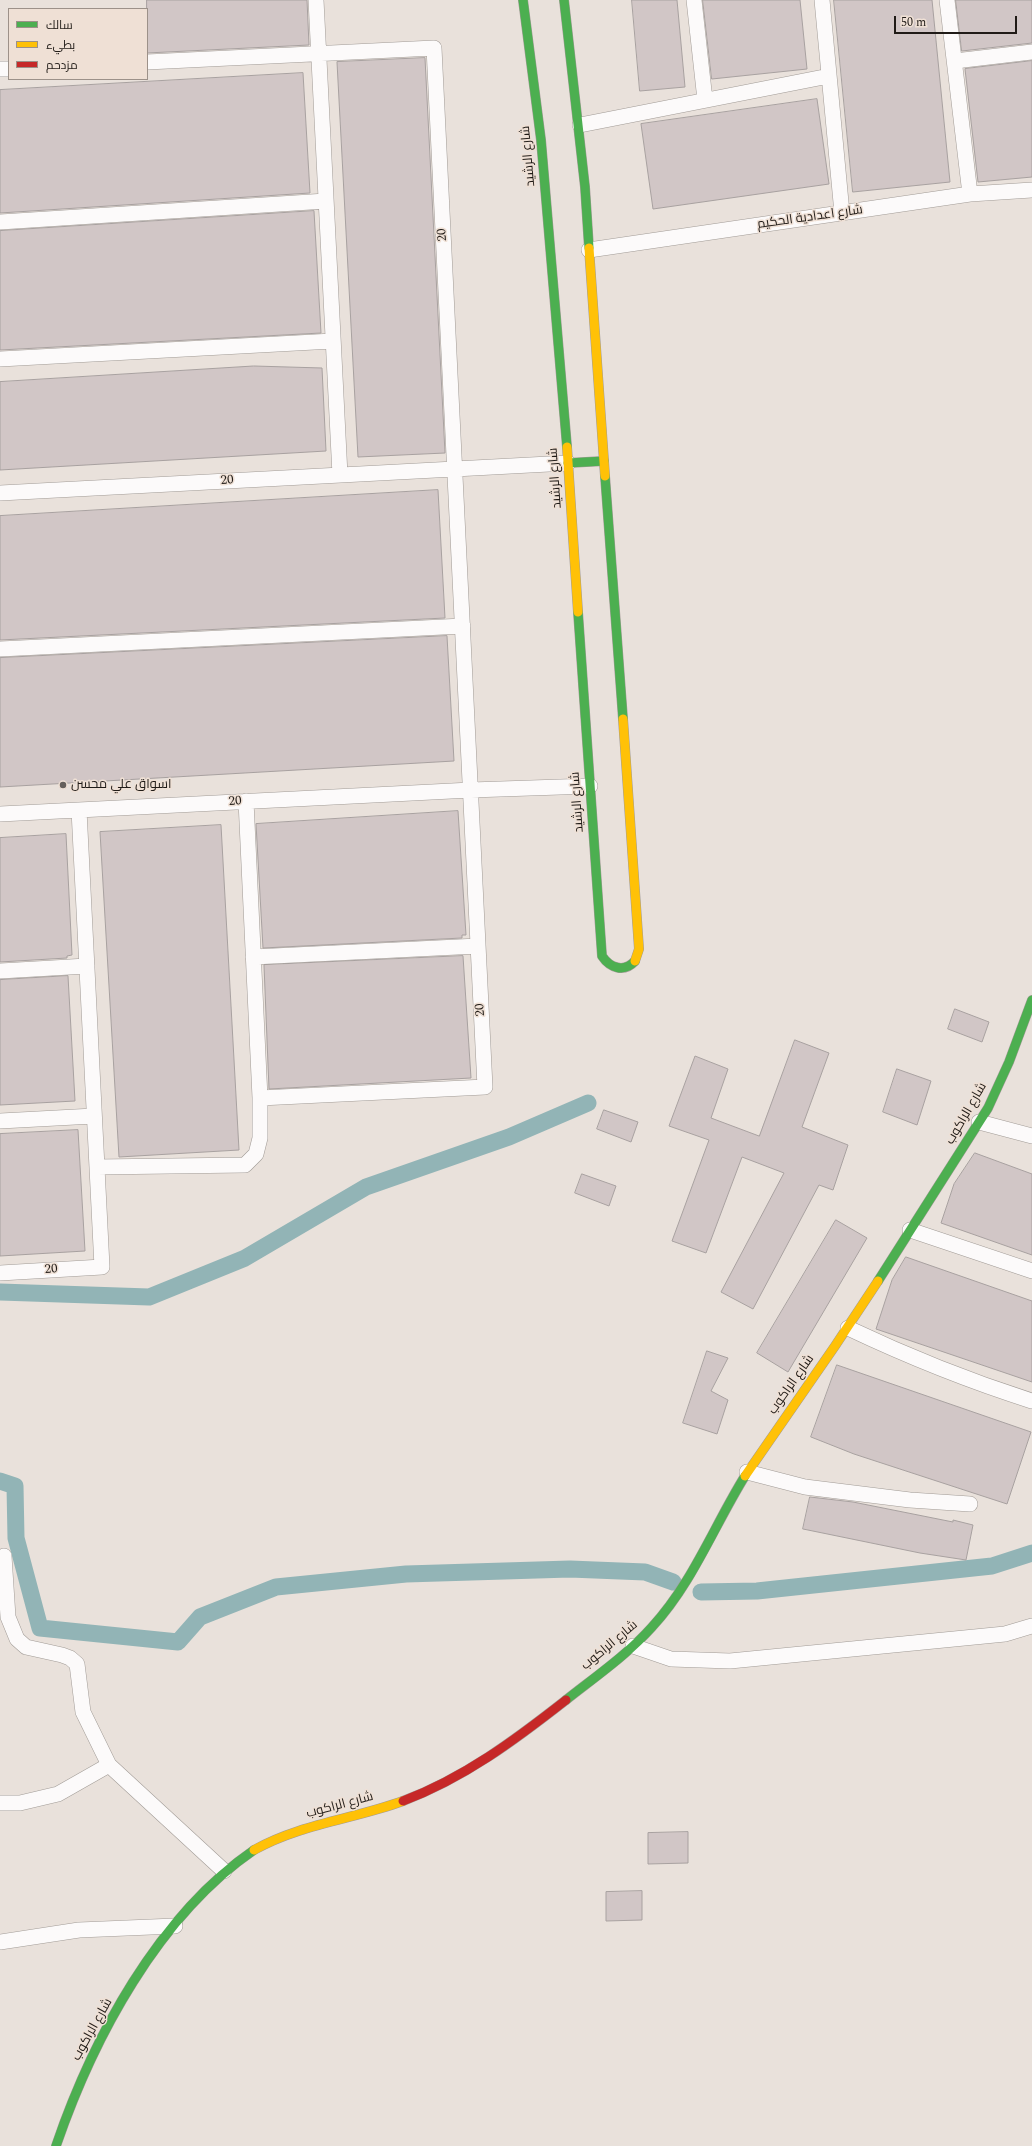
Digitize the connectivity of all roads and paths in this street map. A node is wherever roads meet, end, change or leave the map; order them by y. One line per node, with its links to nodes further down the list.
1 (316, 0): 7 (street)
2 (523, 0): 23 (street, شارع الرشيد)
3 (564, 0): 13 (street)
4 (694, 0): 12 (street)
5 (822, 0): 11 (street)
6 (947, 0): 9 (street)
7 (319, 52): 10 (street); 16 (street); 24 (street, 20)
8 (1032, 52): 9 (street)
9 (955, 61): 15 (street)
10 (148, 62)
11 (829, 76): 12 (street); 17 (street)
12 (705, 100): 13 (street)
13 (580, 125): 19 (street)
14 (1032, 190): 15 (street, شارع اعدادية الحكيم)
15 (970, 194): 17 (street, شارع اعدادية الحكيم)
16 (326, 201): 18 (street); 20 (street)
17 (842, 213): 19 (street, شارع اعدادية الحكيم)
18 (0, 222)
19 (589, 250): 22 (street)
20 (333, 341): 21 (street); 25 (street)
21 (0, 359)
22 (604, 461): 23 (street); 29 (street, شارع الرشيد)
23 (568, 463): 24 (street); 29 (street, شارع الرشيد)
24 (455, 470): 25 (street, 20); 27 (street, 20)
25 (340, 475): 26 (street, 20)
26 (0, 492)
27 (463, 626): 28 (street); 30 (street, 20)
28 (0, 649)
29 (590, 786): 30 (street)
30 (471, 790): 31 (street, 20); 34 (street, 20)
31 (246, 801): 32 (street, 20); 35 (street)
32 (79, 810): 33 (street, 20); 36 (street)
33 (0, 814)
34 (478, 946): 35 (street); 40 (street, 20)
35 (253, 957): 40 (street)
36 (87, 966): 37 (street); 41 (street)
37 (0, 971)
38 (1032, 1000): 39 (street, شارع الراكوب)
39 (1029, 1018): 43 (street, شارع الراكوب)
40 (260, 1098): 45 (street)
41 (94, 1116): 42 (street); 45 (street)
42 (0, 1121)
43 (979, 1122): 44 (street); 46 (street, شارع الراكوب)
44 (1032, 1136)
45 (97, 1168): 48 (street, 20)
46 (910, 1230): 47 (street); 49 (street, شارع الراكوب)
47 (1032, 1270)
48 (0, 1273)
49 (848, 1328): 50 (street); 51 (street, شارع الراكوب)
50 (1032, 1401)
51 (747, 1472): 52 (street); 55 (street, شارع الراكوب)
52 (970, 1504)
53 (4, 1556): 56 (street)
54 (1032, 1626): 55 (street)
55 (633, 1646): 58 (street, شارع الراكوب)
56 (109, 1765): 57 (street); 58 (street)
57 (0, 1803)
58 (224, 1871): 59 (street, شارع الراكوب)
59 (175, 1926): 60 (street); 61 (street, شارع الراكوب)
60 (0, 1942)
61 (56, 2146)

